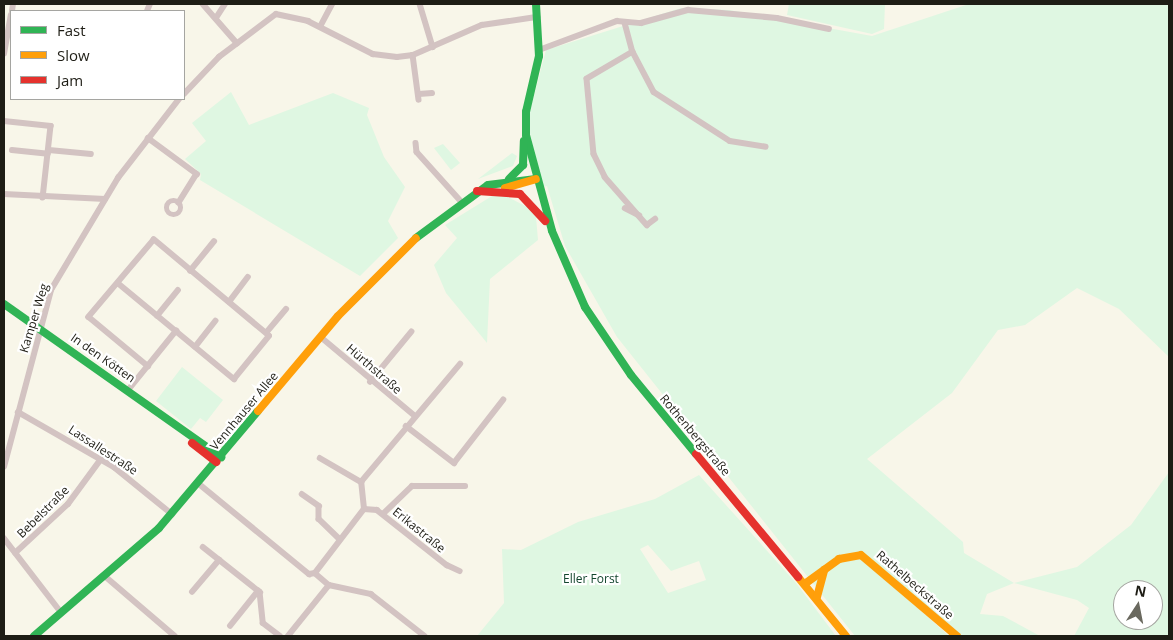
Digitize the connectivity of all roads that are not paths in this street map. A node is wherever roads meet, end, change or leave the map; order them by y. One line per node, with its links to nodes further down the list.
1 (203, 4): 7 (street)
2 (225, 4): 7 (street)
3 (332, 4): 9 (street)
4 (420, 4): 13 (street)
5 (536, 4): 6 (main road)
6 (537, 17): 13 (street); 14 (main road)
7 (216, 18): 12 (street)
8 (625, 23): 10 (street); 14 (street); 15 (street)
9 (321, 25): 12 (street); 17 (street)
10 (829, 29)
11 (10, 36): 16 (street)
12 (237, 43): 18 (street)
13 (433, 47): 17 (street)
14 (539, 50): 22 (main road)
15 (633, 52): 25 (street); 39 (street)
16 (4, 54)
17 (413, 55): 19 (street)
18 (185, 91)
19 (432, 93)
20 (178, 100): 23 (street, Kamper Weg)
21 (4, 121): 27 (street)
22 (526, 135): 29 (main road, Rothenbergstraße); 30 (main road)
23 (148, 138): 34 (street, Kamper Weg); 37 (street)
24 (416, 143): 36 (street)
25 (766, 147)
26 (12, 150): 27 (street)
27 (48, 152): 28 (street); 33 (street)
28 (91, 154)
29 (536, 179): 30 (main road, Vennhauser Allee); 31 (main road, Vennhauser Allee); 41 (main road, Rothenbergstraße)
30 (502, 182): 31 (main road, Vennhauser Allee)
31 (478, 191): 35 (main road, Vennhauser Allee); 36 (main road, Vennhauser Allee)
32 (4, 194): 33 (street)
33 (43, 198): 34 (street)
34 (105, 199): 52 (street, Kamper Weg)
35 (528, 199): 41 (main road, Rothenbergstraße)
36 (460, 200): 56 (main road, Vennhauser Allee)
37 (179, 203)
38 (625, 208): 39 (street)
39 (640, 216): 40 (street)
40 (654, 219)
41 (552, 232): 88 (main road, Rothenbergstraße)
42 (214, 241): 43 (street)
43 (190, 271): 45 (street); 47 (street)
44 (248, 277): 47 (street)
45 (118, 283): 50 (street); 59 (street)
46 (178, 290): 50 (street)
47 (229, 302): 55 (street)
48 (4, 304): 52 (main road, In den Kötten)
49 (286, 309): 55 (street)
50 (158, 316): 53 (street)
51 (215, 322): 57 (street)
52 (40, 328): 61 (main road, In den Kötten); 63 (street, Kamper Weg)
53 (176, 330): 57 (street); 59 (street)
54 (411, 332): 60 (street)
55 (266, 333): 57 (street)
56 (321, 337): 60 (street, Hürthstraße); 70 (main road, Vennhauser Allee)
57 (195, 347)
58 (460, 364): 64 (street)
59 (148, 366): 61 (street)
60 (370, 382): 64 (street, Hürthstraße)
61 (129, 389): 70 (main road, In den Kötten)
62 (503, 400): 65 (street)
63 (18, 412): 67 (street, Kamper Weg); 69 (street, Lassallestraße)
64 (415, 416): 65 (street)
65 (406, 426): 72 (street)
66 (4, 433): 67 (street)
67 (12, 436): 71 (street, Kamper Weg)
68 (320, 458): 72 (street)
69 (101, 459): 77 (street, Lassallestraße); 82 (street, Bebelstraße)
70 (218, 459): 73 (main road, Vennhauser Allee)
71 (4, 467)
72 (361, 482): 76 (street)
73 (198, 483): 77 (main road, Vennhauser Allee); 86 (street)
74 (465, 486): 78 (street)
75 (302, 494): 80 (street)
76 (364, 509): 78 (street, Erikastraße); 80 (street)
77 (172, 514): 87 (main road, Vennhauser Allee)
78 (383, 514): 84 (street, Erikastraße)
79 (4, 538): 82 (street)
80 (339, 538): 86 (street)
81 (203, 547): 83 (street)
82 (15, 553): 93 (street)
83 (219, 560): 90 (street); 91 (street)
84 (460, 570)
85 (824, 570): 88 (main road, Rathelbeckstraße); 92 (main road); 102 (main road, Rathelbeckstraße)
86 (315, 573): 89 (street)
87 (105, 576): 93 (main road, Vennhauser Allee); 97 (street)
88 (806, 583): 92 (main road, Rothenbergstraße)
89 (329, 585): 99 (street); 100 (street)
90 (258, 591): 94 (street); 98 (street)
91 (192, 592)
92 (817, 597): 101 (main road, Rothenbergstraße)
93 (62, 612): 95 (main road, Vennhauser Allee)
94 (230, 626)
95 (37, 633): 96 (main road, Vennhauser Allee)
96 (28, 636)
97 (175, 636)
98 (280, 636)
99 (288, 636)
100 (425, 636)
101 (846, 636)
102 (957, 636)

